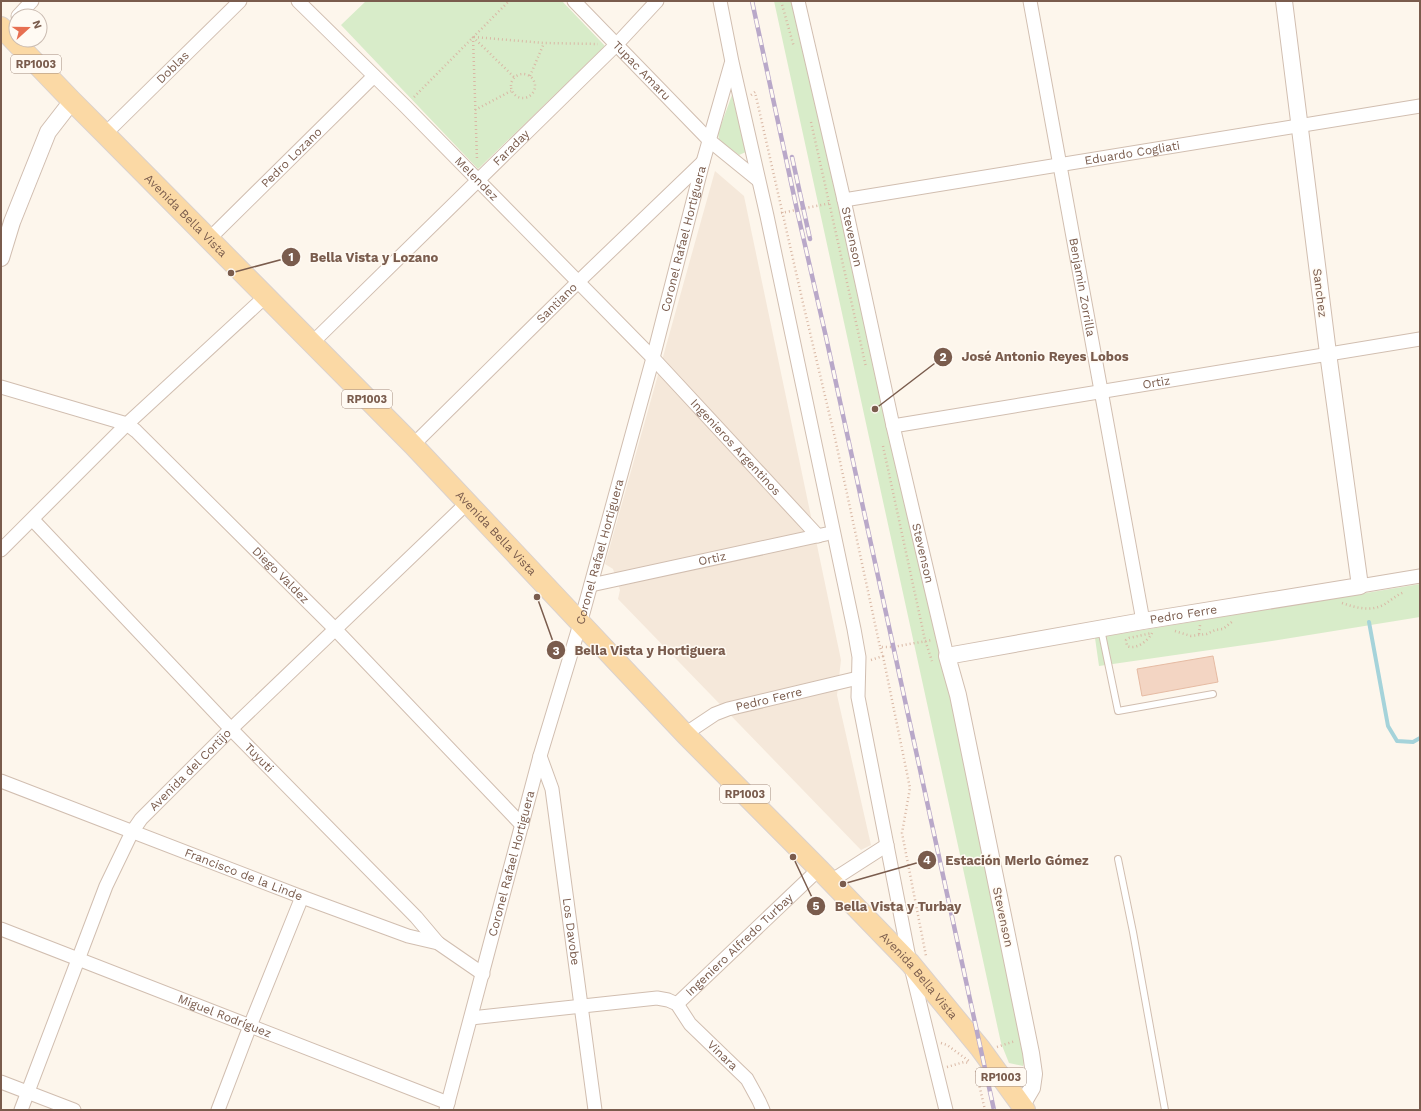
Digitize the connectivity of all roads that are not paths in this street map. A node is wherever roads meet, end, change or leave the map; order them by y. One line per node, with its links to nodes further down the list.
1 (240, 1): 16 (street, Doblas)
2 (298, 1): 12 (street, Melendez)
3 (574, 1): 9 (street, Tupac Amaru)
4 (657, 1): 9 (street, Faraday)
5 (720, 1): 11 (street)
6 (798, 1): 22 (street, Stevenson)
7 (1030, 1): 19 (street, Benjamin Zorrilla)
8 (1284, 1): 15 (street, Sanchez)
9 (617, 44): 17 (street, Tupac Amaru); 20 (street, Faraday)
10 (30, 48): 13 (main road, Avenida Bella Vista / RP1003)
11 (732, 62): 17 (street, Coronel Rafael Hortiguera); 21 (street)
12 (374, 76): 20 (street, Melendez); 24 (street, Pedro Lozano)
13 (72, 101): 16 (main road, Avenida Bella Vista / RP1003); 23 (street)
14 (1420, 106): 15 (street, Eduardo Cogliati)
15 (1300, 126): 19 (street, Eduardo Cogliati); 30 (street, Sanchez)
16 (106, 134): 24 (main road, Avenida Bella Vista / RP1003)
17 (710, 141): 18 (street, Coronel Rafael Hortiguera); 21 (street, Tupac Amaru)
18 (703, 162): 26 (street, Santiano); 31 (street, Coronel Rafael Hortiguera)
19 (1060, 165): 22 (street, Eduardo Cogliati); 33 (street, Benjamin Zorrilla)
20 (477, 180): 26 (street, Melendez); 29 (street, Faraday)
21 (758, 180): 39 (street)
22 (844, 200): 35 (street, Stevenson)
23 (7, 220): 25 (street)
24 (209, 239): 27 (main road, Avenida Bella Vista / RP1003)
25 (1, 258)
26 (578, 282): 31 (street, Melendez); 36 (street, Santiano)
27 (266, 296): 29 (main road, Avenida Bella Vista / RP1003); 34 (street)
28 (1420, 339): 30 (street, Ortiz)
29 (312, 343): 36 (main road, Avenida Bella Vista / RP1003)
30 (1328, 353): 33 (street, Ortiz); 44 (street, Sanchez)
31 (653, 358): 40 (street, Ingenieros Argentinos); 43 (street, Coronel Rafael Hortiguera)
32 (1, 387): 34 (street, Diego Valdez)
33 (1102, 392): 35 (street, Ortiz); 45 (street, Benjamin Zorrilla)
34 (127, 424): 38 (street); 47 (street, Diego Valdez)
35 (893, 426): 49 (street, Stevenson)
36 (413, 445): 37 (main road, Avenida Bella Vista / RP1003)
37 (467, 503): 46 (main road, Avenida Bella Vista / RP1003); 47 (street, Avenida del Cortijo)
38 (32, 520): 41 (street); 52 (street, Tuyuti)
39 (833, 533): 40 (street, Ortiz); 50 (street)
40 (818, 536): 43 (street, Ortiz)
41 (1, 550)
42 (1420, 576): 44 (street, Pedro Ferre)
43 (591, 584): 46 (street, Coronel Rafael Hortiguera)
44 (1360, 586): 45 (street, Pedro Ferre)
45 (1143, 621): 48 (street, Pedro Ferre)
46 (580, 624): 53 (main road, Avenida Bella Vista / RP1003); 54 (street, Coronel Rafael Hortiguera)
47 (335, 629): 52 (street, Avenida del Cortijo); 56 (street, Diego Valdez)
48 (1101, 629): 49 (street, Pedro Ferre); 51 (lane)
49 (940, 659): 74 (street, Stevenson)
50 (858, 678): 53 (street, Pedro Ferre); 58 (street)
51 (1213, 694)
52 (231, 729): 57 (street, Avenida del Cortijo); 63 (street, Tuyuti)
53 (685, 734): 60 (main road, Avenida Bella Vista / RP1003)
54 (540, 756): 56 (street, Coronel Rafael Hortiguera); 68 (street, Los Davobe)
55 (1, 781): 57 (street, Francisco de la Linde)
56 (522, 825): 66 (street, Coronel Rafael Hortiguera)
57 (132, 832): 61 (street, Francisco de la Linde); 64 (street, Avenida del Cortijo)
58 (887, 845): 60 (street, Ingeniero Alfredo Turbay); 65 (street)
59 (1118, 859): 81 (lane)
60 (825, 875): 65 (main road, Avenida Bella Vista / RP1003); 67 (street, Ingeniero Alfredo Turbay)
61 (302, 897): 63 (street, Francisco de la Linde); 70 (street)
62 (1, 929): 64 (street, Miguel Rodríguez)
63 (438, 943): 66 (street, Francisco de la Linde)
64 (78, 959): 70 (street, Miguel Rodríguez); 72 (street, Avenida del Cortijo)
65 (919, 962): 74 (main road, Avenida Bella Vista / RP1003); 80 (street)
66 (483, 974): 69 (street, Coronel Rafael Hortiguera)
67 (677, 1004): 68 (street); 79 (street, Vinara)
68 (582, 1006): 69 (street); 78 (street, Los Davobe)
69 (471, 1018): 73 (street, Coronel Rafael Hortiguera)
70 (250, 1026): 73 (street, Miguel Rodríguez); 77 (street)
71 (1, 1082): 72 (street)
72 (28, 1092): 75 (street, Avenida del Cortijo); 76 (street)
73 (447, 1106)
74 (1023, 1107)
75 (21, 1110)
76 (74, 1110)
77 (218, 1110)
78 (595, 1110)
79 (762, 1110)
80 (946, 1110)
81 (1165, 1110)

